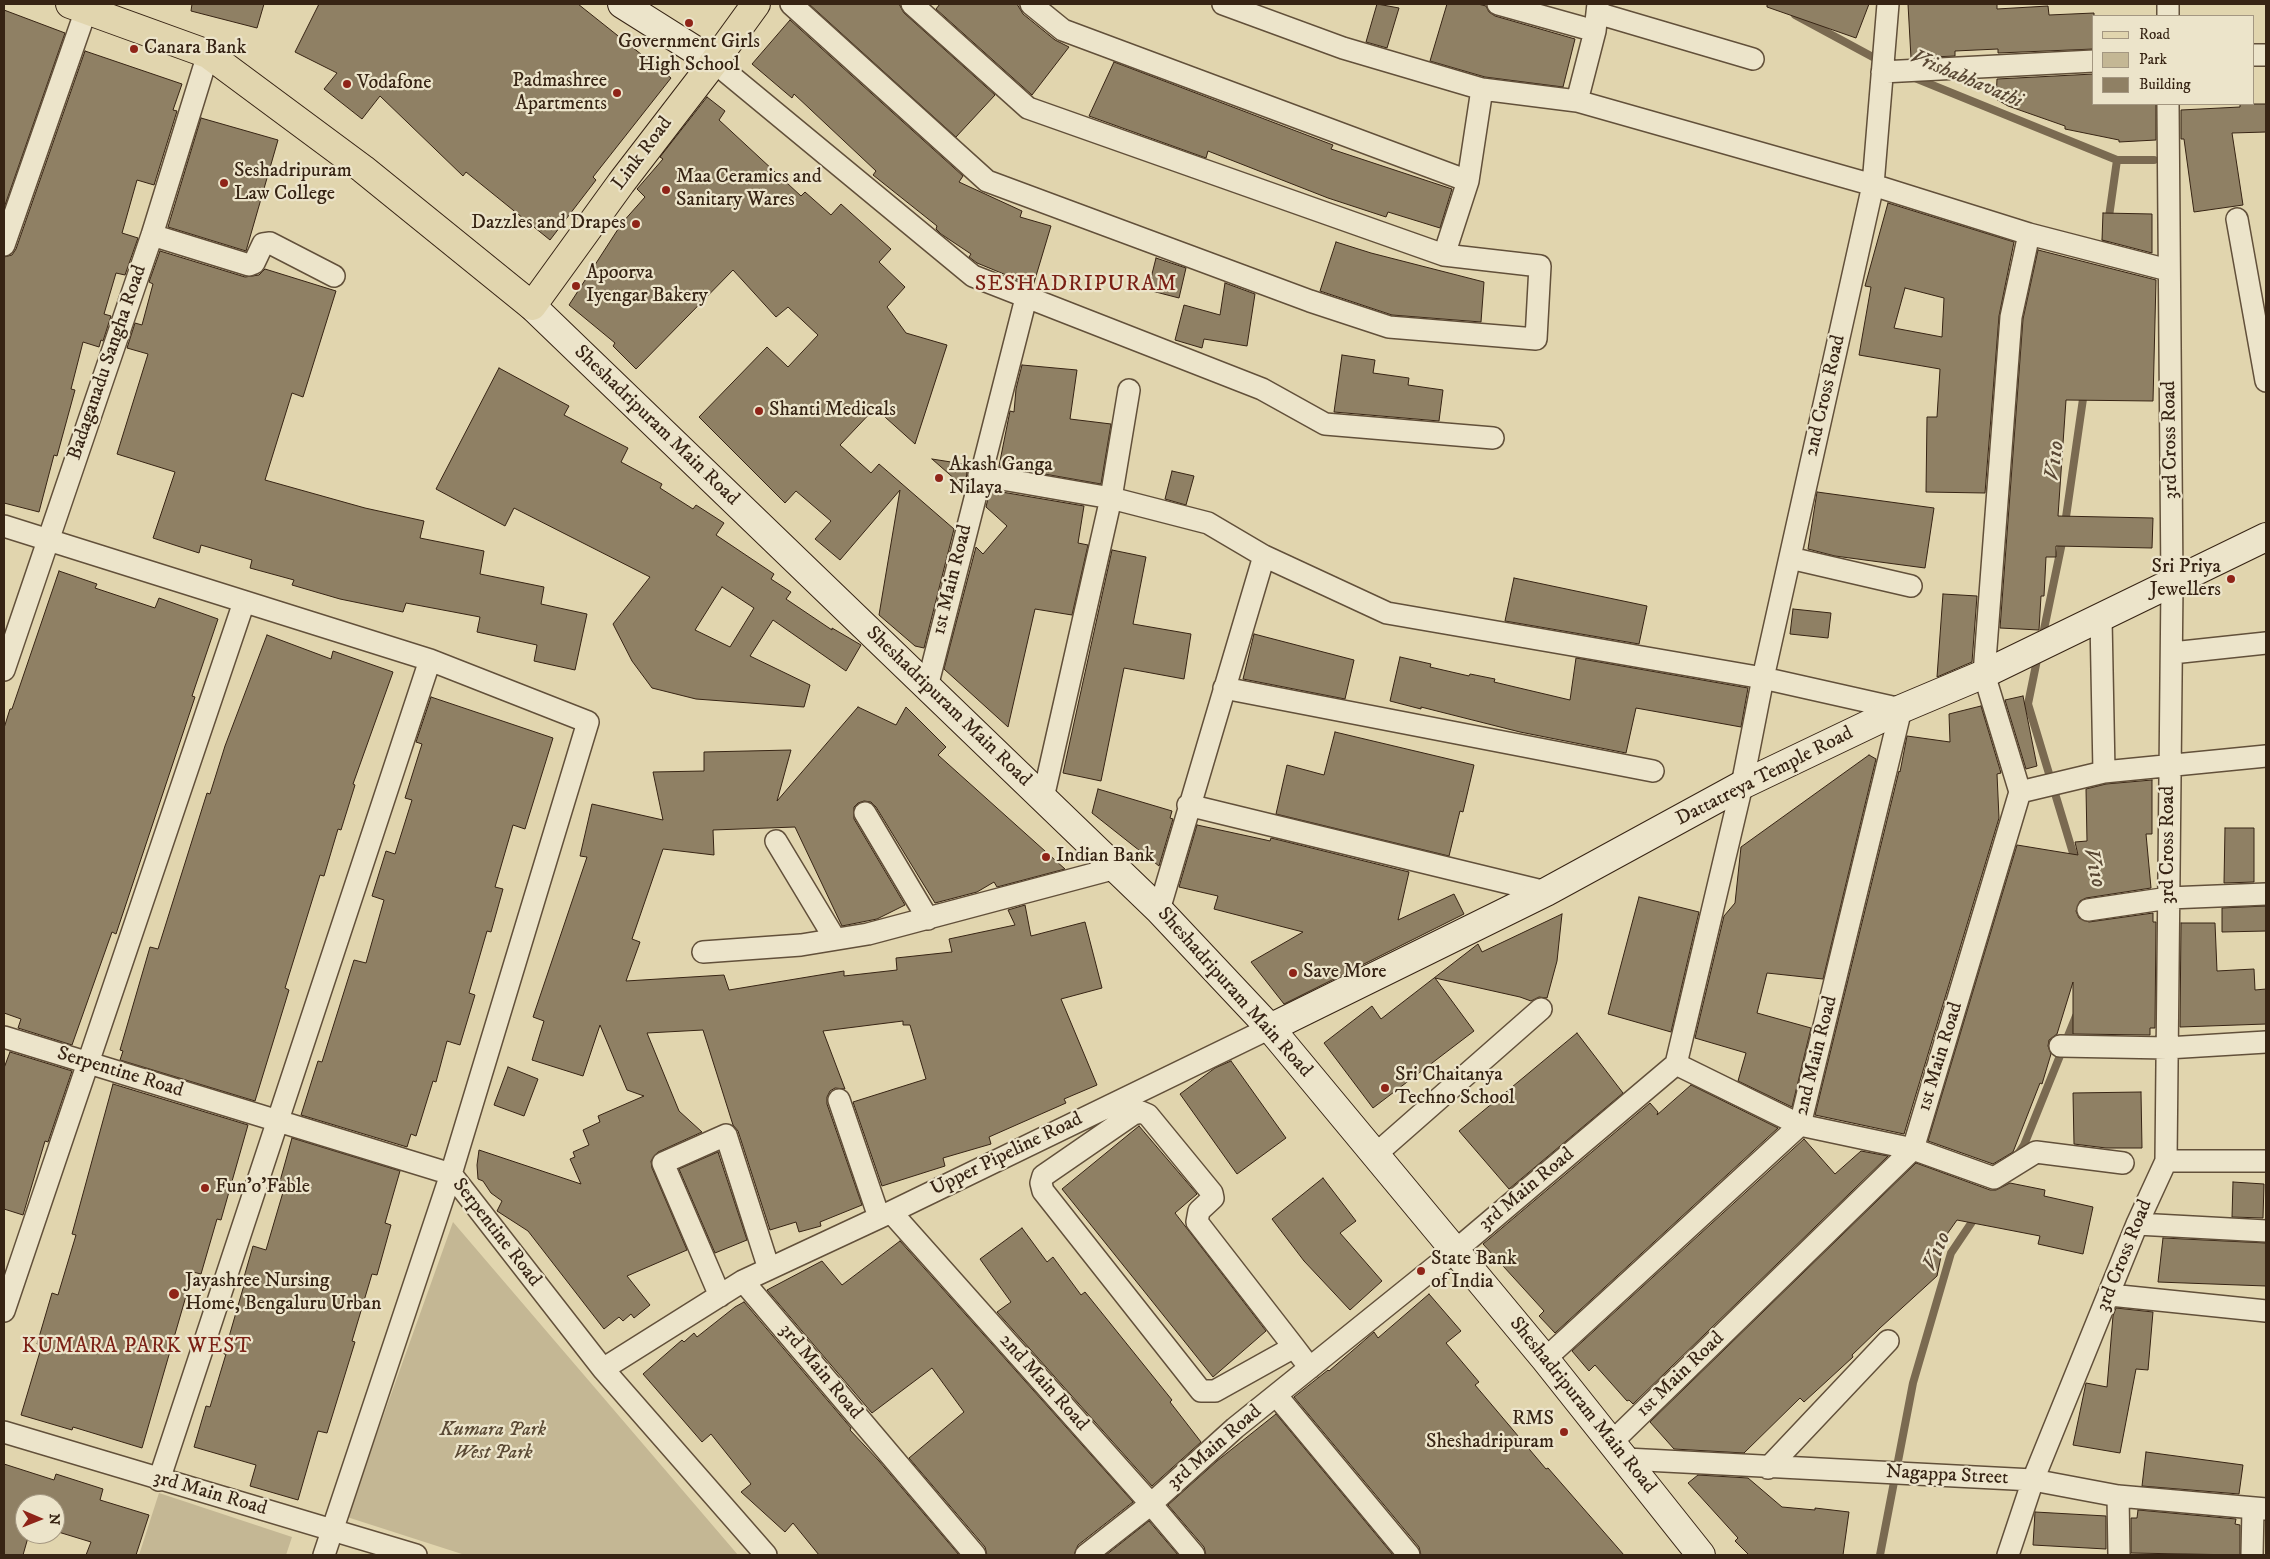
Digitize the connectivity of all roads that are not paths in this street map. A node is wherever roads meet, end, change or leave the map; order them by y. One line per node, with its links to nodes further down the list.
1 (622, 4): 14 (street)
2 (756, 4): 14 (main road, Link Road)
3 (790, 4): 25 (street)
4 (912, 4): 25 (street)
5 (1031, 4): 19 (street)
6 (1223, 4): 16 (street)
7 (1498, 4): 10 (street)
8 (1888, 4): 15 (street, 2nd Cross Road)
9 (78, 7): 11 (main road, Sheshadripuram Main Road); 24 (street)
10 (1597, 16): 12 (street); 17 (street)
11 (208, 54): 23 (street, Badaganadu Sangha Road); 29 (main road, Sheshadripuram Main Road)
12 (1753, 59)
13 (2092, 61): 15 (street)
14 (714, 62): 28 (street); 29 (main road, Link Road)
15 (1883, 72): 20 (street, 2nd Cross Road)
16 (1482, 89): 17 (street); 19 (street)
17 (1577, 101): 20 (street)
18 (2168, 105): 26 (street, 3rd Cross Road)
19 (1468, 182): 25 (street)
20 (1873, 185): 22 (street); 39 (street, 2nd Cross Road)
21 (2237, 219): 30 (street)
22 (2029, 234): 26 (street); 48 (street)
23 (152, 235): 27 (street); 37 (street, Badaganadu Sangha Road)
24 (4, 245)
25 (1444, 254)
26 (2168, 270): 40 (street, 3rd Cross Road)
27 (334, 276)
28 (1026, 298): 32 (street); 33 (street, 1st Main Road)
29 (532, 306): 50 (street, Sheshadripuram Main Road)
30 (2266, 381)
31 (1129, 390): 34 (street)
32 (1493, 438)
33 (979, 475): 34 (street); 50 (street, 1st Main Road)
34 (1111, 498): 38 (street); 59 (street)
35 (4, 526): 37 (street)
36 (2266, 537): 40 (street, Dattatreya Temple Road)
37 (47, 540): 42 (street); 47 (street, Badaganadu Sangha Road)
38 (1264, 556): 49 (street); 51 (street)
39 (1790, 558): 41 (street); 49 (street, 2nd Cross Road)
40 (2172, 584): 43 (street, Dattatreya Temple Road); 45 (street, 3rd Cross Road)
41 (1911, 586)
42 (244, 602): 46 (street); 78 (street)
43 (2101, 619): 48 (street, Dattatreya Temple Road); 56 (street)
44 (2266, 643): 45 (street)
45 (2172, 653): 54 (street, 3rd Cross Road)
46 (430, 660): 81 (street); 88 (street)
47 (4, 670)
48 (1984, 674): 52 (street, Dattatreya Temple Road); 58 (street)
49 (1763, 678): 52 (street); 57 (street, 2nd Cross Road)
50 (927, 687): 59 (street, Sheshadripuram Main Road)
51 (1224, 688): 55 (street); 60 (street)
52 (1901, 709): 57 (street, Dattatreya Temple Road); 82 (street, 2nd Main Road)
53 (2266, 756): 54 (street)
54 (2170, 765): 56 (street); 66 (street, 3rd Cross Road)
55 (1653, 771)
56 (2104, 772): 58 (street)
57 (1742, 785): 64 (street, Dattatreya Temple Road); 79 (street)
58 (2020, 792): 83 (street, 1st Main Road)
59 (1043, 798): 63 (street, Sheshadripuram Main Road)
60 (1188, 805): 64 (street); 67 (street)
61 (865, 813): 69 (street)
62 (776, 841): 70 (street)
63 (1116, 868): 67 (street, Sheshadripuram Main Road); 69 (street)
64 (1546, 892): 73 (street, Dattatreya Temple Road)
65 (2266, 894): 66 (street)
66 (2169, 898): 68 (street); 77 (street, 3rd Cross Road)
67 (1159, 910): 73 (street, Sheshadripuram Main Road)
68 (2088, 910)
69 (928, 919): 70 (street)
70 (835, 940): 71 (street)
71 (703, 952)
72 (1541, 1009): 84 (street)
73 (1270, 1028): 84 (street, Sheshadripuram Main Road); 89 (street, Upper Pipeline Road)
74 (4, 1038): 78 (street, Serpentine Road)
75 (2266, 1042): 77 (street)
76 (2060, 1046): 77 (street)
77 (2167, 1048): 85 (street, 3rd Cross Road)
78 (88, 1063): 81 (street, Serpentine Road); 97 (street)
79 (1676, 1064): 82 (street); 92 (street, 3rd Main Road)
80 (839, 1100): 89 (street)
81 (279, 1122): 88 (street, Serpentine Road); 108 (street)
82 (1800, 1124): 83 (street); 101 (street, 2nd Main Road)
83 (1913, 1149): 87 (street); 106 (street, 1st Main Road)
84 (1376, 1154): 92 (street, Sheshadripuram Main Road)
85 (2166, 1160): 86 (street); 90 (street, 3rd Cross Road)
86 (2266, 1162)
87 (2123, 1163)
88 (452, 1174): 103 (street, Serpentine Road); 113 (street)
89 (885, 1215): 93 (street, Upper Pipeline Road); 111 (street, 2nd Main Road)
90 (2137, 1224): 91 (street); 95 (street, 3rd Cross Road)
91 (2266, 1231)
92 (1456, 1250): 101 (street, Sheshadripuram Main Road); 102 (street, 3rd Main Road)
93 (769, 1269): 94 (street, Upper Pipeline Road); 96 (street)
94 (743, 1281): 96 (street, Upper Pipeline Road); 117 (street, 3rd Main Road)
95 (2110, 1295): 98 (street); 109 (street, 3rd Cross Road)
96 (720, 1296): 103 (street, Upper Pipeline Road)
97 (4, 1311)
98 (2266, 1311)
99 (1888, 1340): 107 (street)
100 (1294, 1347): 100 (street); 102 (street)
101 (1545, 1359): 106 (street, Sheshadripuram Main Road)
102 (1310, 1368): 104 (street, 3rd Main Road)
103 (602, 1369): 116 (street, Serpentine Road)
104 (1276, 1395): 111 (street, 3rd Main Road); 120 (street)
105 (4, 1432): 108 (street, 3rd Main Road)
106 (1619, 1451): 107 (street, Nagappa Street); 121 (street, Sheshadripuram Main Road)
107 (1768, 1468): 109 (street, Nagappa Street)
108 (158, 1480): 113 (street, 3rd Main Road)
109 (2033, 1480): 110 (street, Nagappa Street); 122 (street, 3rd Cross Road)
110 (2118, 1496): 112 (street, Nagappa Street); 123 (street)
111 (1151, 1504): 118 (street, 3rd Main Road); 119 (street, 2nd Main Road)
112 (2260, 1509): 124 (street)
113 (332, 1529): 114 (street); 115 (street, 3rd Main Road)
114 (324, 1555)
115 (416, 1555)
116 (766, 1555)
117 (975, 1555)
118 (1086, 1555)
119 (1194, 1555)
120 (1409, 1555)
121 (1701, 1555)
122 (2008, 1555)
123 (2119, 1555)
124 (2252, 1555)

